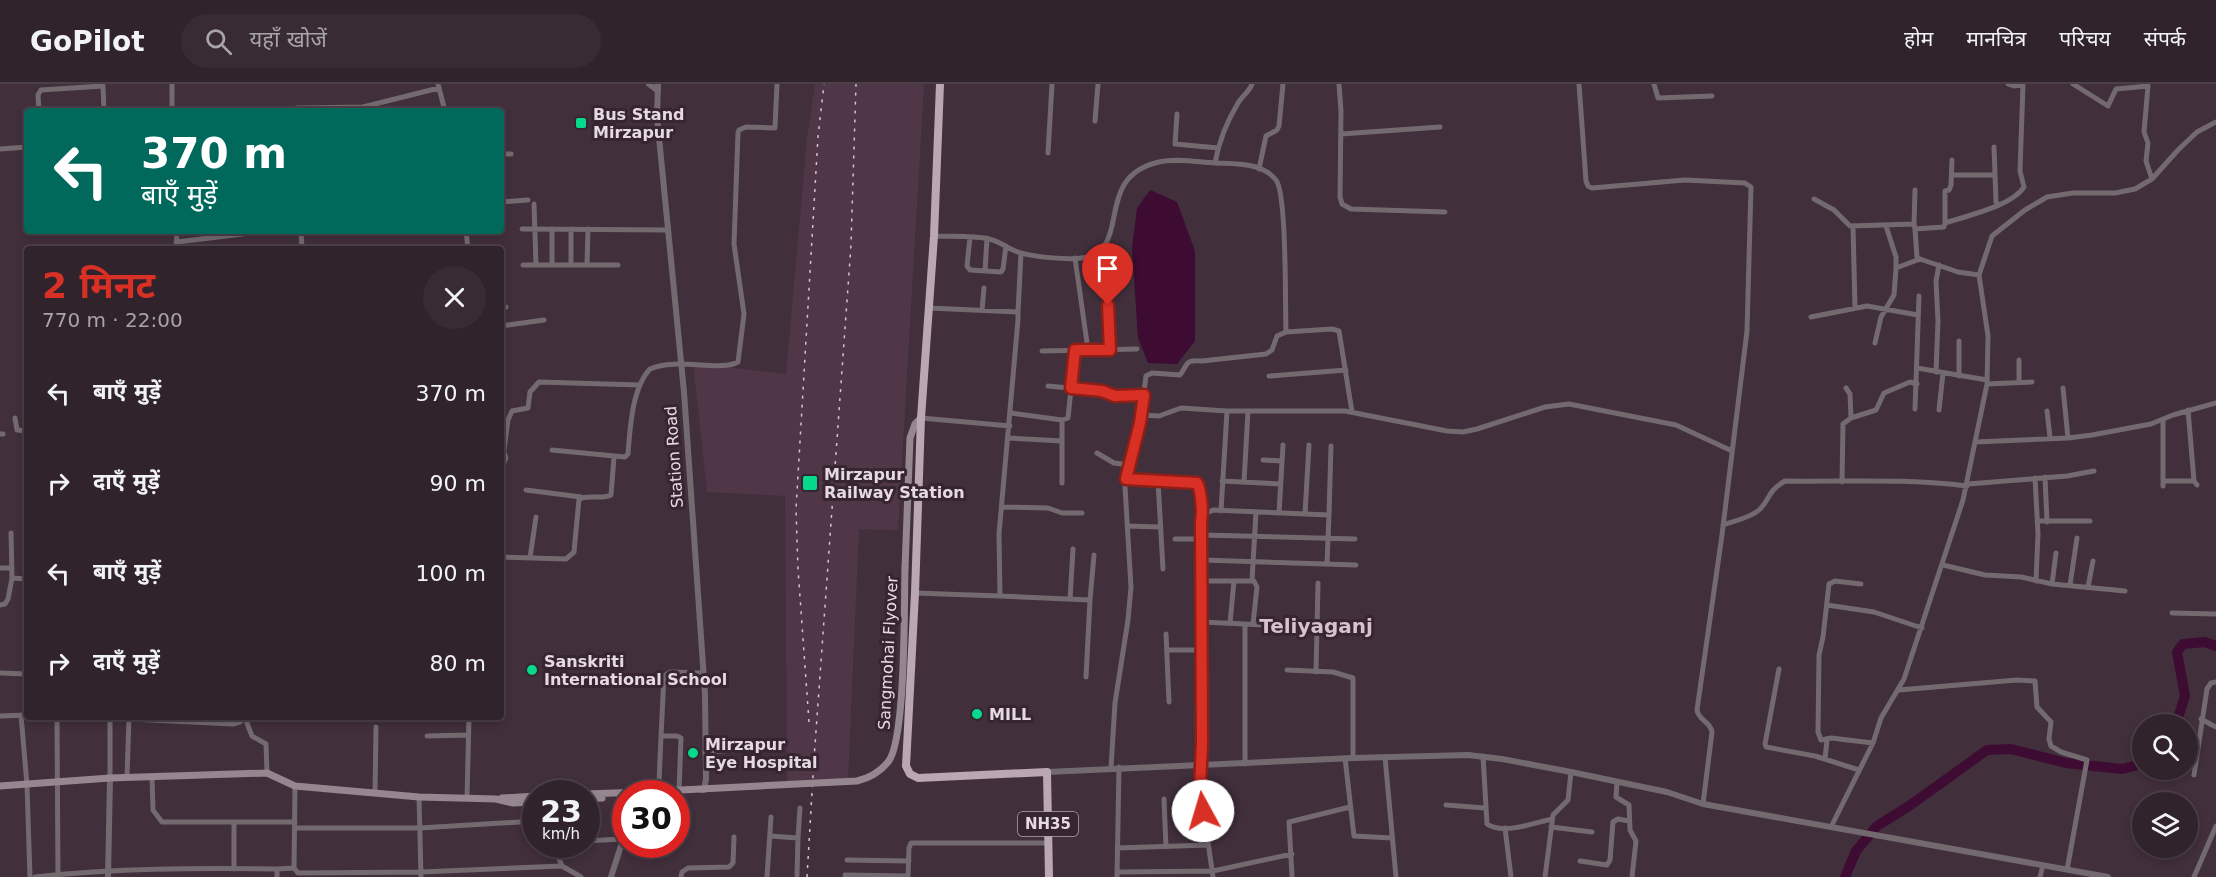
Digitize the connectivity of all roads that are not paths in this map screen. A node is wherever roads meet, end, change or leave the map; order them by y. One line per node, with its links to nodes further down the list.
1 (172, 84): 21 (street)
2 (649, 84): 17 (street)
3 (777, 84): 101 (street)
4 (940, 84): 61 (highway)
5 (1053, 84): 33 (street)
6 (1098, 84): 25 (street)
7 (1252, 84): 31 (street)
8 (1282, 84): 38 (street)
9 (1339, 84): 28 (street)
10 (1579, 84): 145 (street)
11 (1654, 84): 18 (street)
12 (2008, 84): 13 (street)
13 (2020, 84): 47 (street)
14 (2073, 84): 41 (street)
15 (103, 85): 19 (street); 20 (street)
16 (439, 86): 22 (street); 23 (street)
17 (658, 87): 58 (street, Station Road)
18 (1712, 96)
19 (39, 108)
20 (105, 108)
21 (172, 108)
22 (297, 108)
23 (444, 108)
24 (1177, 114): 31 (street)
25 (1095, 121)
26 (2216, 122): 41 (street)
27 (1440, 127): 28 (street)
28 (1341, 134): 48 (street)
29 (24, 147): 32 (street)
30 (1994, 147): 40 (street)
31 (1218, 148): 37 (street)
32 (0, 149)
33 (1048, 153)
34 (504, 154): 35 (street)
35 (511, 154)
36 (1952, 160): 39 (street)
37 (1215, 163): 38 (street); 68 (street)
38 (1259, 169): 92 (street)
39 (1952, 175): 40 (street); 49 (street)
40 (1994, 175): 47 (street)
41 (2152, 179): 79 (street)
42 (1915, 190): 52 (street)
43 (528, 200): 45 (street)
44 (1814, 200): 50 (street)
45 (504, 202)
46 (534, 204): 54 (street)
47 (1998, 205): 49 (street)
48 (1445, 212)
49 (1945, 223): 52 (street)
50 (1852, 226): 51 (street); 84 (street)
51 (1886, 226): 52 (street); 77 (street)
52 (1915, 226): 69 (street)
53 (522, 229): 54 (street)
54 (535, 229): 55 (street); 71 (street)
55 (552, 229): 56 (street); 72 (street)
56 (571, 229): 57 (street); 73 (street)
57 (588, 229): 58 (street); 74 (street)
58 (668, 230): 101 (street, Station Road)
59 (177, 234): 64 (street)
60 (243, 234): 64 (street)
61 (934, 236): 62 (street); 83 (highway)
62 (970, 237): 63 (street); 78 (street)
63 (987, 238): 66 (street); 78 (street)
64 (176, 242): 65 (street)
65 (176, 246)
66 (1005, 246): 67 (street); 78 (street)
67 (1021, 253): 68 (street); 87 (street)
68 (1075, 258): 97 (street)
69 (1920, 259): 76 (street); 77 (street)
70 (523, 265): 71 (street)
71 (536, 265): 72 (street)
72 (552, 265): 73 (street)
73 (571, 265): 74 (street)
74 (587, 265): 75 (street)
75 (618, 265)
76 (1939, 265): 79 (street); 104 (street)
77 (1896, 268): 85 (street)
78 (984, 271)
79 (1979, 275): 108 (street)
80 (1108, 283): 98 (street)
81 (984, 288): 86 (street)
82 (1918, 296): 88 (street)
83 (929, 308): 86 (street); 129 (highway)
84 (1855, 308): 85 (street); 89 (street)
85 (1886, 309): 88 (street); 94 (street)
86 (982, 310): 87 (street)
87 (1018, 312): 126 (street)
88 (1918, 315): 102 (street)
89 (1811, 317)
90 (544, 320): 91 (street)
91 (504, 326)
92 (1286, 332): 103 (street); 117 (street)
93 (1959, 341): 107 (street)
94 (1875, 343)
95 (1137, 349): 98 (street)
96 (1075, 350): 97 (street); 99 (street); 114 (street)
97 (1088, 350): 98 (street)
98 (1110, 350)
99 (1042, 351)
100 (2019, 360): 109 (street)
101 (681, 363): 112 (street); 235 (street, Station Road)
102 (1917, 368): 104 (street); 111 (street)
103 (1346, 370): 106 (street); 125 (street)
104 (1936, 372): 105 (street)
105 (1943, 373): 107 (street); 120 (street)
106 (1269, 376)
107 (1959, 376): 108 (street)
108 (1987, 382): 109 (street); 140 (street)
109 (2019, 382): 110 (street)
110 (2032, 382)
111 (1917, 384): 119 (street); 130 (street)
112 (640, 385): 139 (street); 147 (street)
113 (1048, 386): 114 (street)
114 (1071, 388): 117 (street); 132 (street)
115 (1846, 388): 130 (street)
116 (2063, 388): 137 (street)
117 (1144, 395): 127 (street)
118 (2216, 403): 121 (street)
119 (1915, 409)
120 (1938, 410)
121 (2188, 410): 131 (street); 131 (street)
122 (1227, 411): 123 (street); 127 (street); 156 (street)
123 (1248, 411): 125 (street); 157 (street)
124 (2047, 411): 136 (street)
125 (1352, 412): 145 (street)
126 (1011, 413): 132 (street); 133 (street)
127 (1141, 415): 150 (street)
128 (15, 418): 134 (street)
129 (921, 418): 133 (street); 212 (highway); 284 (main road, Sangmohai Flyover, bridge)
130 (1851, 418): 158 (street)
131 (2163, 419): 137 (street)
132 (1062, 420): 138 (street)
133 (1010, 426): 135 (street)
134 (24, 431)
135 (1009, 438): 138 (street); 164 (street)
136 (2050, 438): 137 (street); 140 (street)
137 (2068, 438)
138 (1062, 441): 159 (street)
139 (504, 442)
140 (1975, 442): 161 (street)
141 (1283, 445): 149 (street)
142 (1309, 445): 170 (street)
143 (1331, 446): 171 (street)
144 (552, 450): 147 (street)
145 (1732, 451): 176 (street)
146 (1097, 453): 150 (street)
147 (614, 457): 163 (street)
148 (1263, 460): 149 (street)
149 (1282, 461): 160 (street)
150 (1130, 465): 154 (street)
151 (2094, 471): 152 (street)
152 (2045, 477): 153 (street); 175 (street)
153 (2035, 478): 161 (street); 173 (street)
154 (1126, 479): 155 (street); 177 (street)
155 (1158, 481): 169 (street); 178 (street)
156 (1222, 481): 157 (street); 165 (street)
157 (1244, 482): 160 (street)
158 (1842, 482): 161 (street); 176 (street)
159 (1062, 483)
160 (1281, 484): 168 (street)
161 (1967, 485): 196 (street)
162 (526, 490): 163 (street)
163 (582, 497): 190 (street)
164 (1002, 507): 167 (street); 213 (street)
165 (1221, 511): 166 (street); 169 (street)
166 (1256, 512): 168 (street); 180 (street)
167 (1082, 513)
168 (1279, 513): 170 (street)
169 (1203, 514): 181 (street)
170 (1305, 514): 171 (street)
171 (1329, 515): 184 (street)
172 (536, 517): 190 (street)
173 (2037, 521): 175 (street); 205 (street)
174 (2090, 521): 175 (street)
175 (2048, 522)
176 (1723, 525): 291 (street)
177 (1127, 526): 178 (street); 269 (street)
178 (1160, 527): 199 (street)
179 (11, 533): 198 (street)
180 (1255, 536): 181 (street); 184 (street); 193 (street)
181 (1202, 537): 183 (street); 191 (street)
182 (2077, 538): 209 (street)
183 (1175, 539)
184 (1328, 539): 185 (street); 194 (street)
185 (1355, 539)
186 (1073, 549): 214 (street)
187 (2056, 553): 208 (street)
188 (1094, 555): 215 (street)
189 (504, 557): 190 (street)
190 (530, 558)
191 (1202, 560): 193 (street); 203 (street)
192 (2093, 561): 210 (street)
193 (1253, 562): 194 (street); 202 (street)
194 (1328, 564): 195 (street)
195 (1356, 565)
196 (1943, 565): 205 (street); 227 (street)
197 (0, 568): 198 (street)
198 (12, 568): 200 (street)
199 (1163, 569)
200 (12, 578): 201 (street); 216 (street)
201 (24, 579)
202 (1252, 580): 204 (street); 223 (street)
203 (1202, 581): 204 (street); 220 (street)
204 (1234, 581): 221 (street)
205 (2036, 581): 208 (street)
206 (1318, 583): 226 (street)
207 (1861, 584): 217 (street)
208 (2052, 584): 209 (street)
209 (2070, 585): 210 (street)
210 (2088, 587): 211 (street)
211 (2125, 591)
212 (915, 593): 213 (street); 271 (highway)
213 (1000, 596): 214 (street)
214 (1070, 599): 215 (street)
215 (1090, 600): 237 (street)
216 (0, 605)
217 (1827, 605): 227 (street); 257 (street)
218 (2172, 613): 219 (street)
219 (2216, 614)
220 (1202, 622): 221 (street); 230 (street)
221 (1230, 623): 222 (street)
222 (1245, 624): 223 (street); 267 (street)
223 (1254, 624): 224 (street)
224 (1265, 625)
225 (1287, 625): 226 (street)
226 (1317, 626): 233 (street)
227 (1922, 628): 239 (street)
228 (1166, 634): 229 (street)
229 (1167, 650): 230 (street); 240 (street)
230 (1202, 650): 268 (street)
231 (1779, 669): 266 (street)
232 (1287, 670): 233 (street)
233 (1316, 672): 265 (street)
234 (0, 673): 236 (street)
235 (703, 673): 256 (street); 261 (street, Station Road)
236 (24, 674)
237 (1086, 677)
238 (2216, 681): 243 (street)
239 (1899, 690): 258 (street); 327 (street)
240 (1169, 702)
241 (24, 715): 242 (street)
242 (0, 716)
243 (2201, 719): 253 (street); 259 (street)
244 (24, 720): 281 (street)
245 (57, 720): 280 (street)
246 (110, 720): 276 (street)
247 (129, 720): 274 (street)
248 (164, 720): 249 (street)
249 (242, 720)
250 (246, 720): 273 (street)
251 (469, 720): 254 (street)
252 (376, 727): 286 (street)
253 (2216, 728)
254 (468, 735): 255 (street); 288 (street)
255 (428, 736)
256 (661, 736): 277 (street); 278 (street)
257 (1827, 740): 258 (street); 266 (street)
258 (1873, 743): 270 (street)
259 (2198, 743)
260 (764, 748): 261 (street)
261 (705, 752): 285 (street, Station Road)
262 (1483, 756): 263 (street); 272 (street); 294 (street)
263 (1385, 757): 265 (street); 311 (street)
264 (1344, 758): 265 (street); 267 (street); 293 (street)
265 (1353, 758)
266 (1825, 759): 270 (street)
267 (1245, 764): 268 (street)
268 (1202, 766): 269 (street); 313 (street)
269 (1115, 768): 271 (street); 315 (street)
270 (1859, 770): 304 (street)
271 (1047, 772): 312 (highway, NH35)
272 (1571, 772): 279 (street); 297 (street)
273 (267, 774): 275 (main road); 283 (main road)
274 (127, 777): 275 (main road); 276 (main road)
275 (152, 777): 300 (street)
276 (110, 778): 280 (main road); 328 (street)
277 (659, 780)
278 (680, 780)
279 (1617, 782): 291 (street); 299 (street)
280 (57, 783): 281 (main road); 335 (street)
281 (27, 785): 282 (main road); 337 (street)
282 (0, 786)
283 (296, 786): 286 (main road); 301 (street)
284 (690, 790)
285 (690, 791)
286 (375, 793): 287 (main road)
287 (419, 796): 288 (main road); 305 (street)
288 (467, 798): 290 (main road)
289 (1164, 799): 314 (street)
290 (522, 802)
291 (1703, 804): 304 (street)
292 (1446, 805): 294 (street)
293 (1350, 807): 311 (street); 316 (street)
294 (1485, 807): 306 (street)
295 (800, 808): 310 (street)
296 (771, 817): 308 (street)
297 (1552, 819): 303 (street); 306 (street)
298 (522, 820): 305 (street)
299 (1629, 821): 321 (street); 349 (street)
300 (234, 822): 301 (street); 325 (street)
301 (295, 825): 305 (street); 324 (street)
302 (2216, 826): 352 (street)
303 (1551, 827): 307 (street); 348 (street)
304 (1831, 827): 322 (street)
305 (420, 828): 329 (street)
306 (1505, 828): 347 (street)
307 (1592, 832)
308 (770, 836): 310 (street); 343 (street)
309 (734, 837): 342 (street)
310 (798, 838): 333 (street)
311 (1392, 838): 346 (street)
312 (1049, 843): 320 (street); 345 (highway, NH35)
313 (1208, 845): 314 (street); 332 (street)
314 (1166, 846): 315 (street)
315 (1118, 848): 330 (street)
316 (1292, 854): 332 (street); 336 (street)
317 (559, 858): 323 (street)
318 (616, 858): 341 (street)
319 (847, 860): 320 (street)
320 (909, 861): 344 (street)
321 (1580, 861)
322 (2043, 865): 327 (street); 350 (street)
323 (562, 866): 329 (street); 340 (street)
324 (294, 868): 326 (street); 329 (street)
325 (234, 869): 326 (street); 328 (street)
326 (277, 869): 339 (street)
327 (2067, 870): 351 (street)
328 (108, 874): 335 (street)
329 (421, 874)
330 (1117, 874): 331 (street)
331 (1189, 874): 332 (street)
332 (1213, 874)
333 (797, 875)
334 (845, 875): 344 (street)
335 (58, 876): 338 (street)
336 (1292, 876)
337 (30, 877)
338 (35, 877)
339 (277, 877)
340 (581, 877)
341 (611, 877)
342 (681, 877)
343 (767, 877)
344 (908, 877)
345 (1049, 877)
346 (1396, 877)
347 (1511, 877)
348 (1545, 877)
349 (1632, 877)
350 (2040, 877)
351 (2108, 877)
352 (2194, 877)

